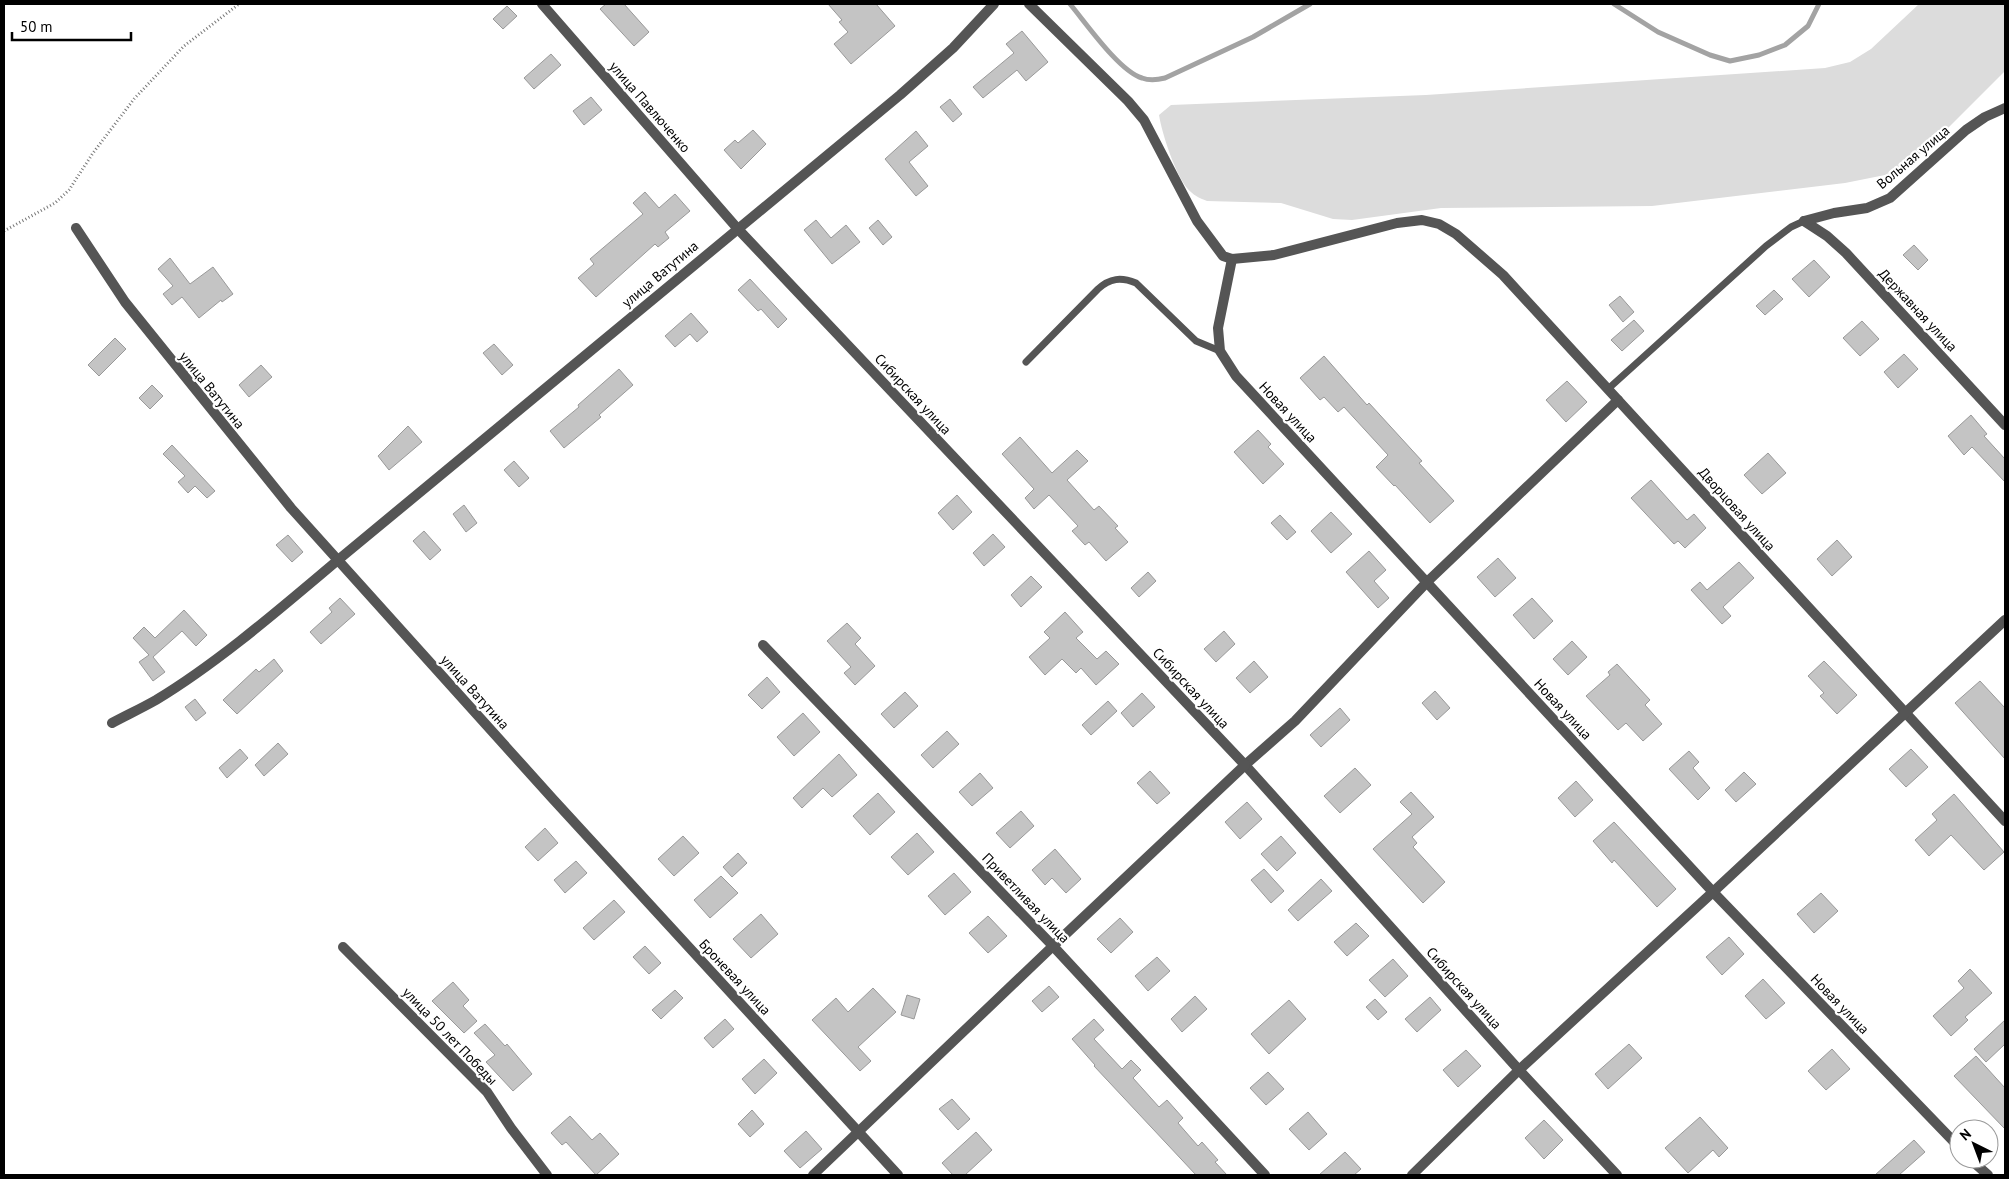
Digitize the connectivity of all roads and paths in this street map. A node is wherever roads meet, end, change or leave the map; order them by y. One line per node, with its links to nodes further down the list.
1 (240, 4): 9 (path)
2 (542, 4): 8 (street, улица Павлюченко)
3 (994, 4): 8 (street, улица Ватутина)
4 (1029, 4): 10 (street)
5 (2005, 108): 6 (street, Вольная улица)
6 (1804, 221): 13 (lane); 15 (street, Державная улица)
7 (76, 228): 16 (street, улица Ватутина)
8 (737, 228): 16 (street, улица Ватутина); 22 (street, Сибирская улица)
9 (4, 231)
10 (1232, 259): 11 (street, Новая улица); 13 (street, Дворцовая улица)
11 (1220, 351): 12 (lane); 17 (street, Новая улица)
12 (1026, 362)
13 (1608, 389): 14 (street, Дворцовая улица)
14 (1618, 400): 17 (street); 20 (street, Дворцовая улица)
15 (2005, 425)
16 (338, 560): 21 (street, улица Ватутина); 23 (street, улица Ватутина)
17 (1427, 582): 22 (street); 25 (street, Новая улица)
18 (2005, 620): 20 (street)
19 (763, 645): 26 (street, Приветливая улица)
20 (1905, 713): 24 (street, Дворцовая улица); 25 (street)
21 (112, 723)
22 (1245, 765): 26 (street); 28 (street, Сибирская улица)
23 (552, 798): 29 (street, Броневая улица)
24 (2005, 821)
25 (1713, 892): 28 (street); 30 (street, Новая улица)
26 (1053, 946): 29 (street); 34 (street, Приветливая улица)
27 (343, 947): 31 (street, улица 50 лет Победы)
28 (1519, 1070): 35 (street); 36 (street, Сибирская улица)
29 (859, 1132): 32 (street); 33 (street, Броневая улица)
30 (1949, 1137)
31 (546, 1175)
32 (813, 1175)
33 (898, 1175)
34 (1265, 1175)
35 (1412, 1175)
36 (1617, 1175)

